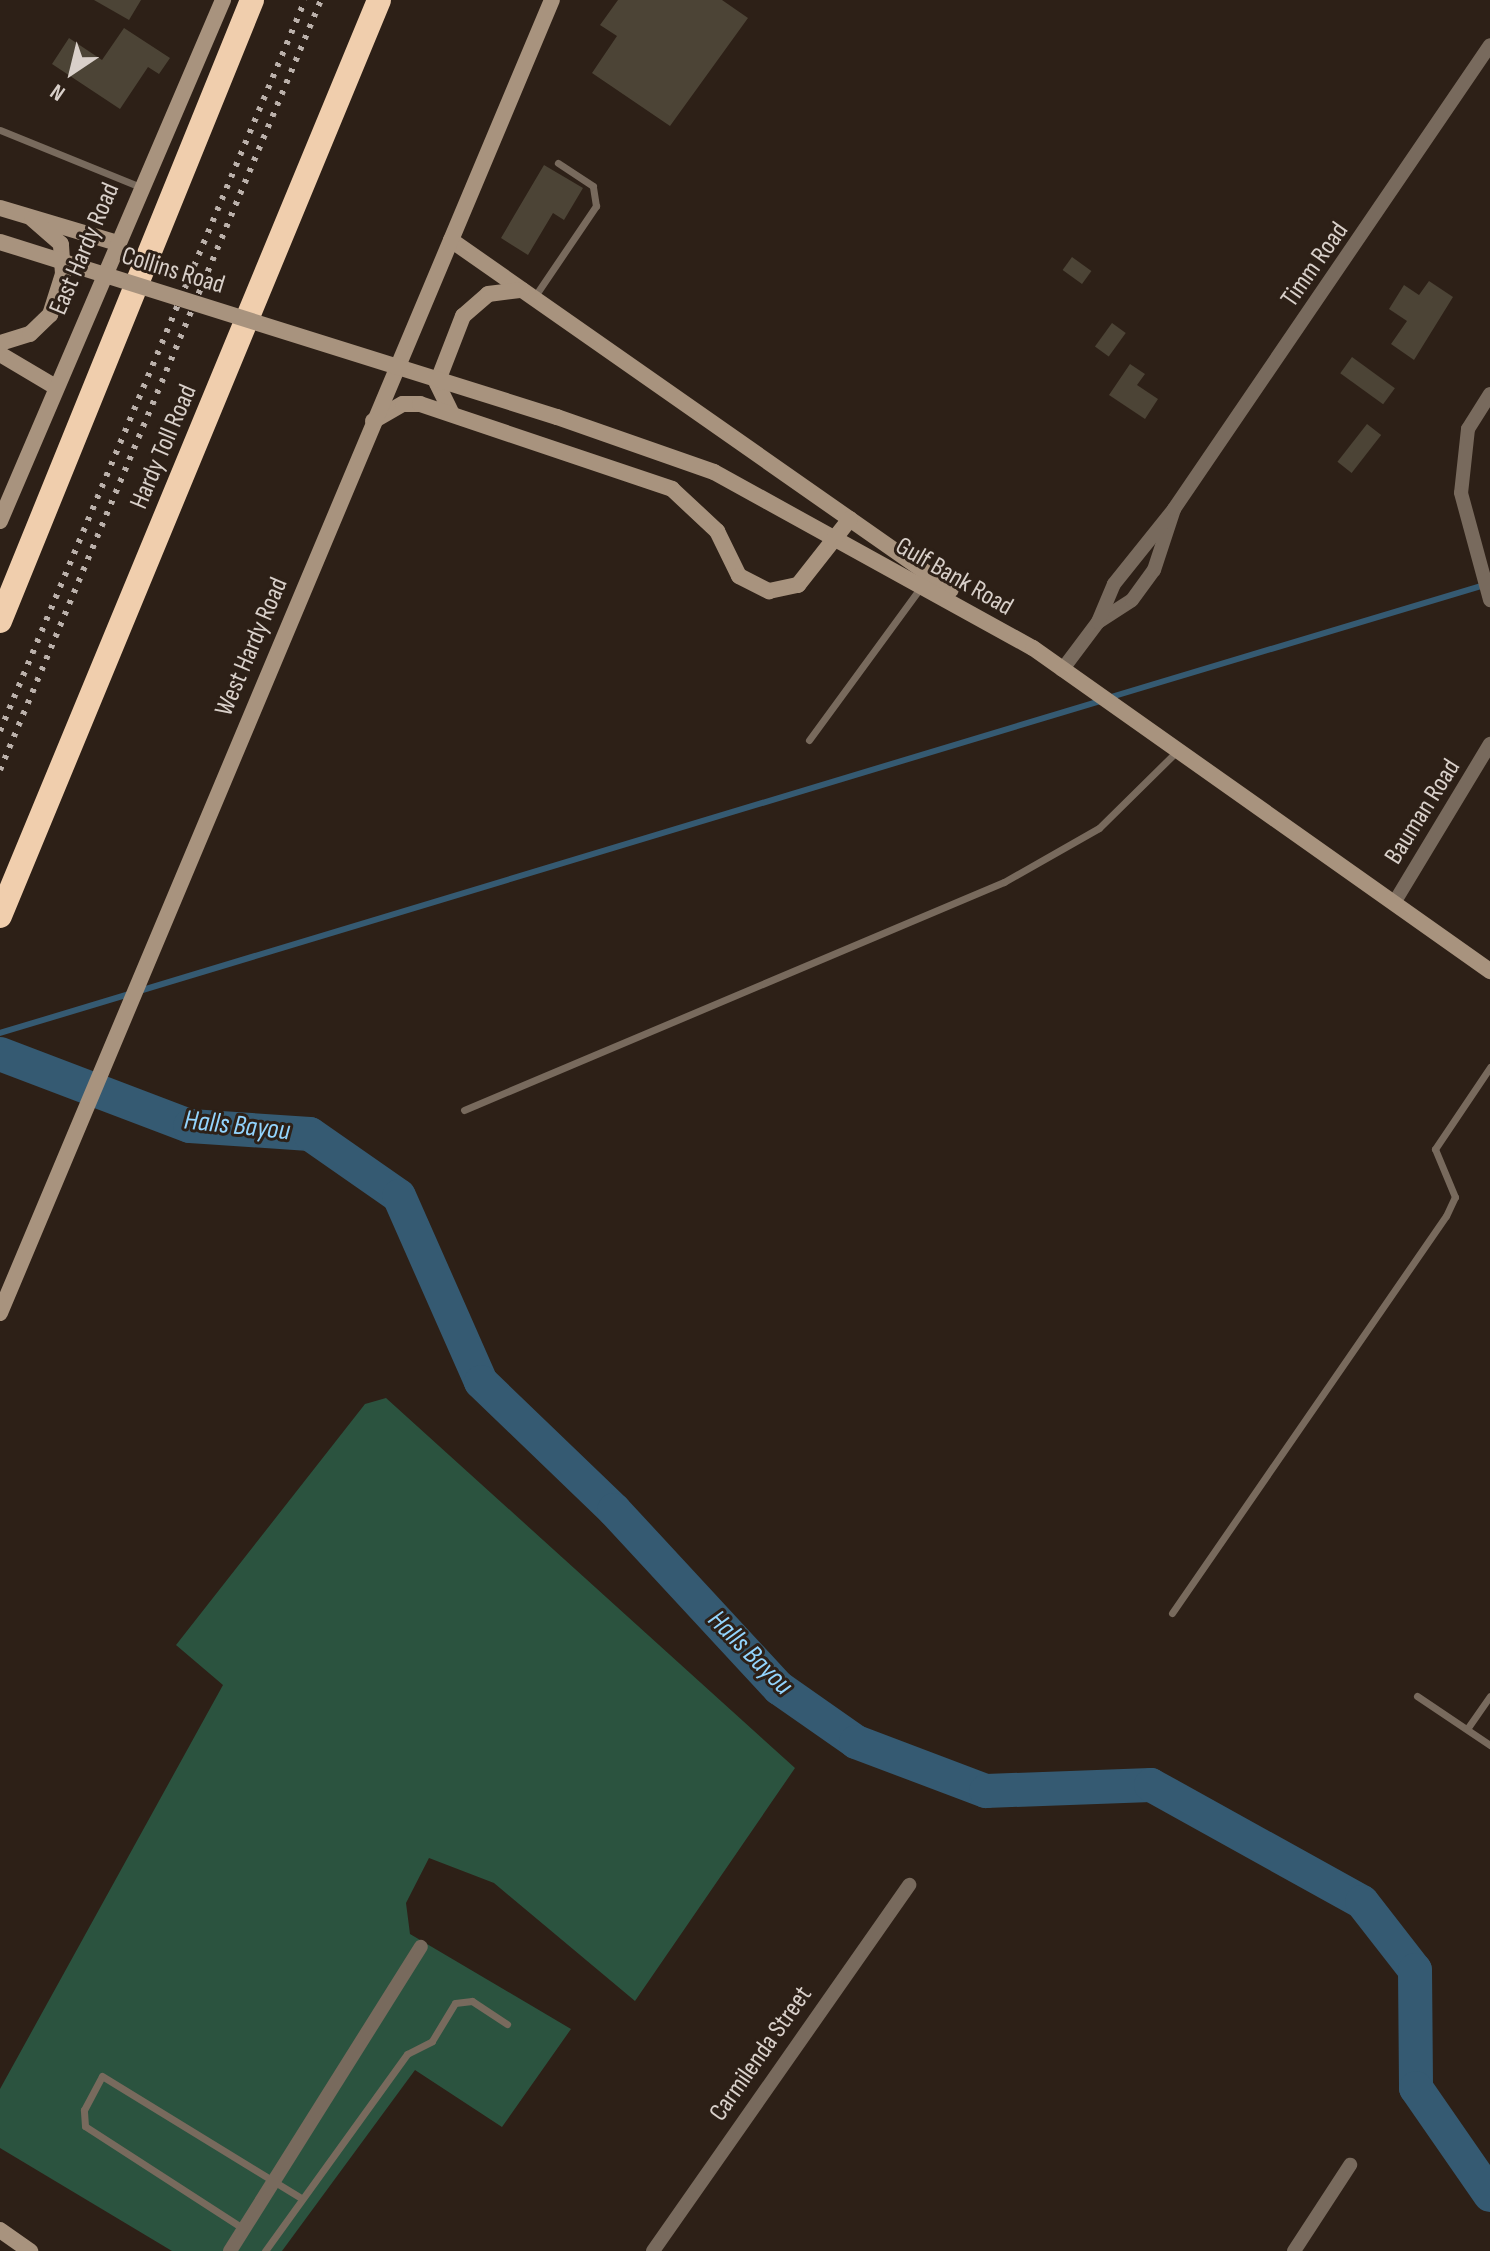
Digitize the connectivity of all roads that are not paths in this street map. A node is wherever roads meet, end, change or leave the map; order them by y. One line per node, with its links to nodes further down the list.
1 (223, 0): 8 (main road, East Hardy Road)
2 (252, 0): 28 (highway)
3 (379, 0): 36 (highway, Hardy Toll Road)
4 (552, 0): 11 (main road, West Hardy Road)
5 (1490, 45): 22 (street, Timm Road)
6 (0, 130): 8 (lane)
7 (558, 163): 14 (lane)
8 (138, 186): 13 (main road, East Hardy Road)
9 (0, 208): 10 (main road)
10 (32, 219): 13 (main road); 15 (main road)
11 (451, 240): 14 (main road); 21 (main road, West Hardy Road)
12 (0, 242): 16 (main road, Collins Road, bridge)
13 (114, 242): 18 (main road, East Hardy Road)
14 (528, 294): 20 (main road); 23 (main road)
15 (0, 343)
16 (331, 346): 25 (main road, Gulf Bank Road, bridge)
17 (0, 354): 18 (main road)
18 (52, 385): 24 (main road, East Hardy Road)
19 (1490, 394): 27 (street)
20 (452, 414): 21 (main road); 25 (main road)
21 (372, 422): 40 (main road, West Hardy Road)
22 (1174, 509): 29 (street, Timm Road); 29 (street, Timm Road)
23 (850, 519): 25 (main road); 30 (main road)
24 (0, 521)
25 (837, 539): 26 (main road, Gulf Bank Road)
26 (923, 585): 30 (main road, Gulf Bank Road); 32 (lane)
27 (1490, 600)
28 (0, 621)
29 (1098, 622): 31 (street, Timm Road)
30 (1033, 648): 31 (main road, Gulf Bank Road)
31 (1069, 675): 34 (main road, Gulf Bank Road)
32 (809, 740)
33 (1490, 744): 35 (street, Bauman Road)
34 (1176, 752): 35 (main road, Gulf Bank Road); 39 (lane)
35 (1394, 903): 37 (main road, Gulf Bank Road)
36 (0, 916)
37 (1490, 971)
38 (1490, 1067): 41 (lane)
39 (464, 1110)
40 (0, 1313)
41 (1172, 1613)
42 (1417, 1696): 44 (lane)
43 (1490, 1696): 44 (lane)
44 (1467, 1729): 45 (lane)
45 (1490, 1745)
46 (909, 1885): 57 (street, Carmilenda Street)
47 (421, 1947): 50 (street)
48 (507, 2024): 51 (lane)
49 (1350, 2165): 58 (street)
50 (276, 2178): 51 (lane); 52 (street); 52 (lane)
51 (301, 2198): 56 (lane)
52 (244, 2229): 55 (street)
53 (0, 2230): 54 (main road)
54 (24, 2249)
55 (230, 2251)
56 (265, 2251)
57 (653, 2251)
58 (1294, 2251)

